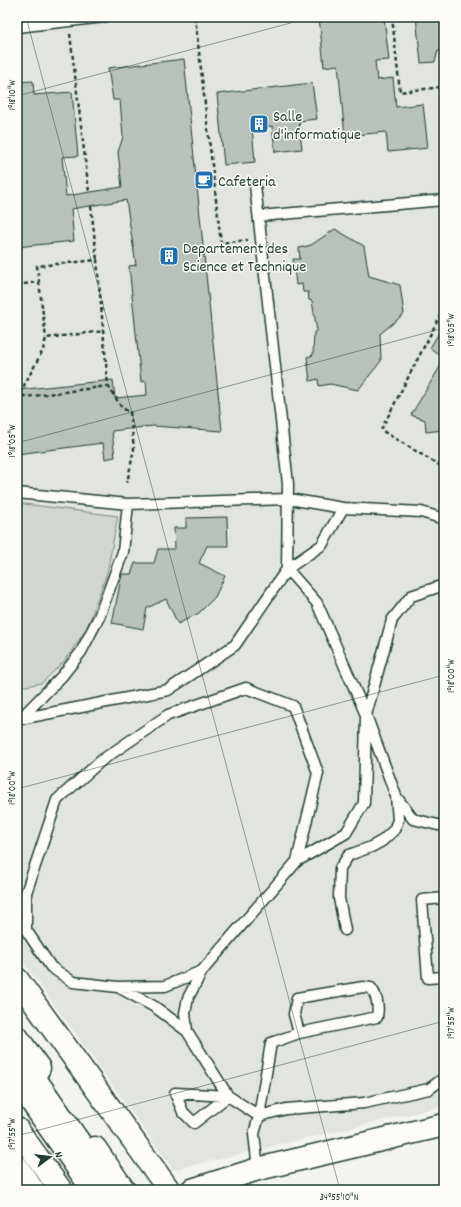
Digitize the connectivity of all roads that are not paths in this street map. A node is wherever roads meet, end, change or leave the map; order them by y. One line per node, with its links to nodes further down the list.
1 (104, 17): 2 (lane)
2 (17, 27)
3 (255, 185): 5 (lane)
4 (444, 200): 5 (lane)
5 (259, 216): 7 (lane)
6 (17, 493): 8 (lane)
7 (289, 499): 8 (lane); 9 (lane); 11 (lane)
8 (128, 504): 14 (lane)
9 (343, 508): 10 (lane); 11 (lane)
10 (444, 519)
11 (287, 569): 13 (lane); 14 (lane)
12 (444, 585): 13 (lane)
13 (366, 715): 15 (lane); 17 (lane)
14 (18, 719)
15 (396, 796): 16 (lane); 19 (lane)
16 (444, 825)
17 (298, 862): 20 (lane); 23 (lane)
18 (444, 898): 21 (lane)
19 (345, 930)
20 (202, 971): 23 (lane); 24 (lane)
21 (444, 977)
22 (17, 979): 41 (main road)
23 (118, 987): 24 (lane)
24 (187, 1031): 30 (lane)
25 (299, 1033): 25 (lane); 31 (lane)
26 (17, 1037): 40 (main road)
27 (17, 1053): 39 (main road)
28 (444, 1078): 31 (lane)
29 (17, 1081): 38 (main road)
30 (228, 1096): 30 (lane); 31 (lane)
31 (258, 1116): 35 (lane)
32 (444, 1125): 35 (main road)
33 (17, 1129): 37 (main road)
34 (17, 1167): 36 (main road)
35 (258, 1169): 42 (main road)
36 (33, 1190)
37 (61, 1190)
38 (93, 1190)
39 (108, 1190)
40 (124, 1190)
41 (169, 1190)
42 (192, 1190)

